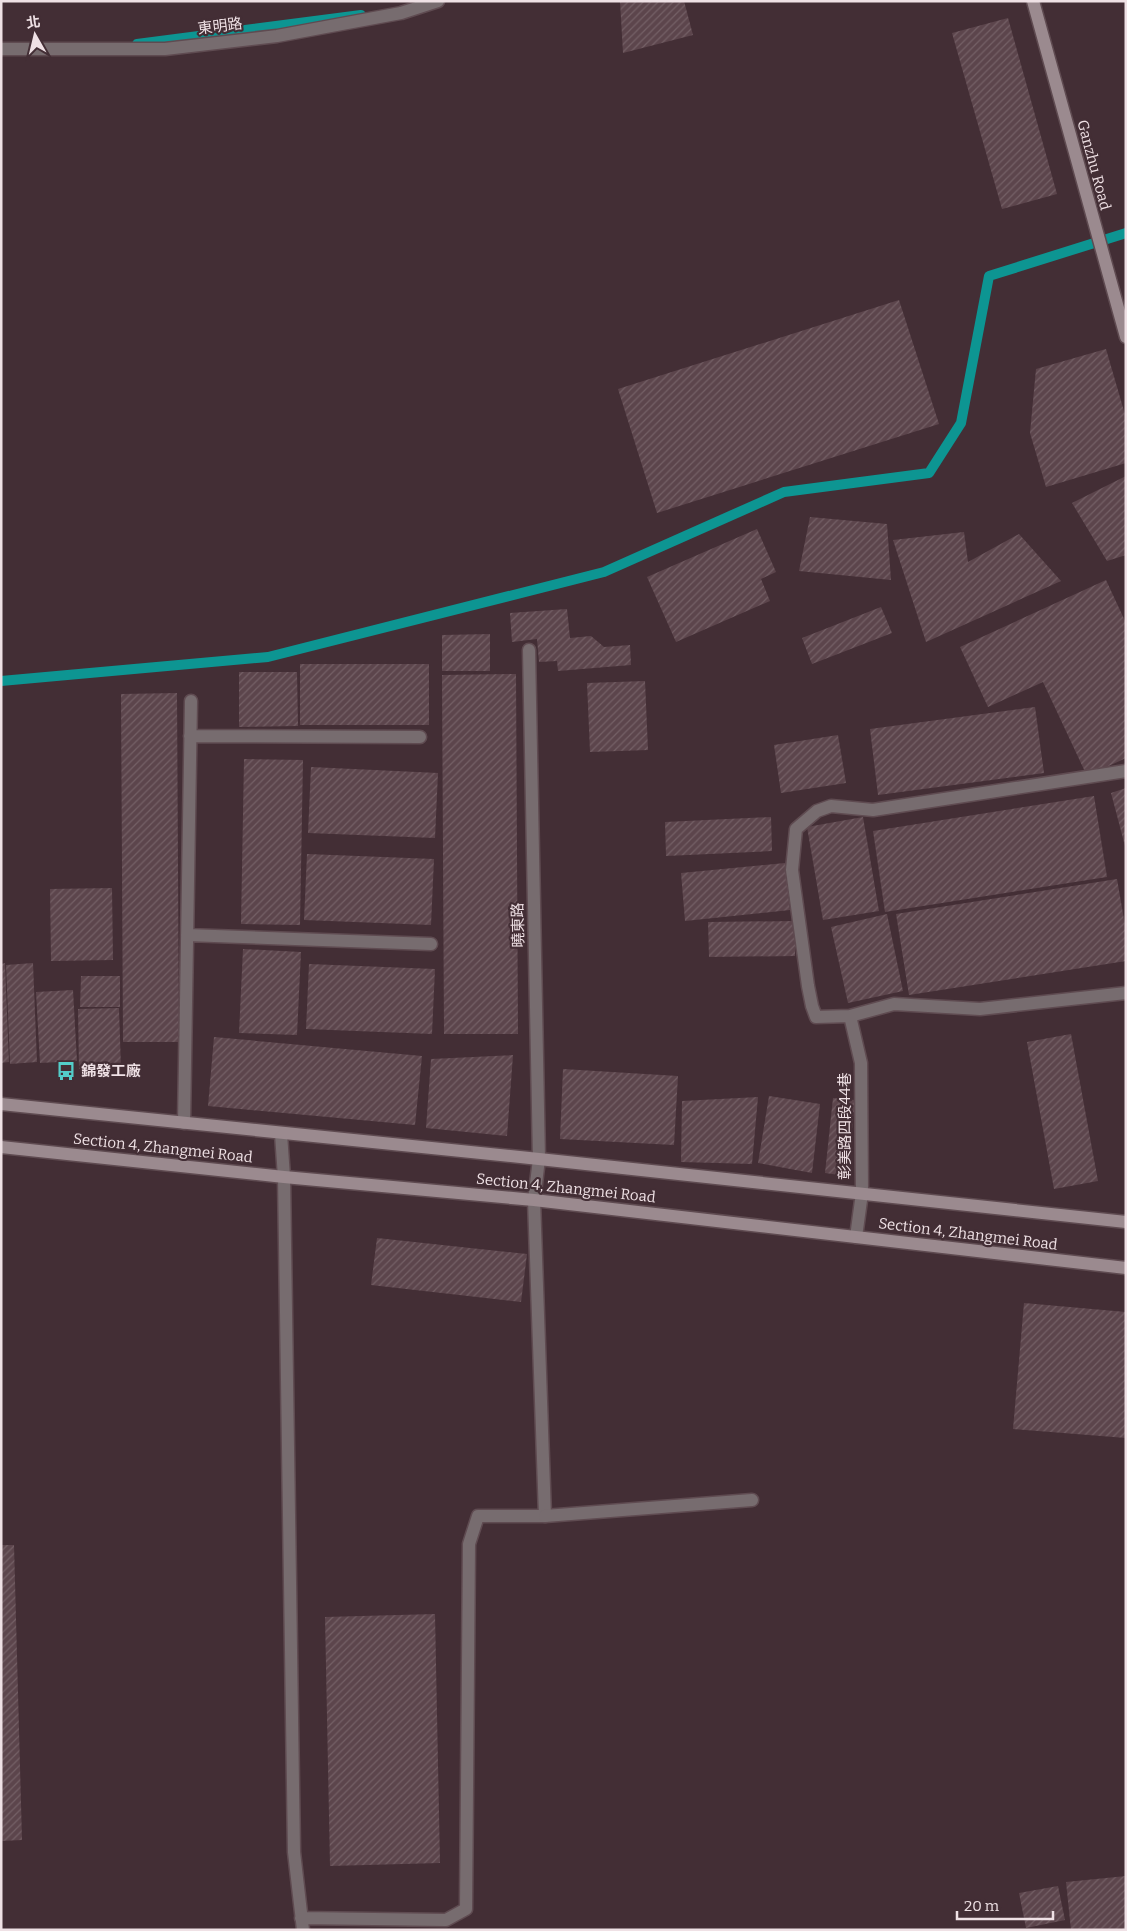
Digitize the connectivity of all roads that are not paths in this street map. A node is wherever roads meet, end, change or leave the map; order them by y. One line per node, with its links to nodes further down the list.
1 (438, 1): 3 (street, 東明路)
2 (1032, 1): 4 (main road, Ganzhu Road)
3 (1, 49)
4 (1126, 337)
5 (529, 650): 18 (street, 曉東路)
6 (191, 701): 7 (street)
7 (190, 736): 8 (street); 10 (street)
8 (420, 737)
9 (1126, 771): 13 (street)
10 (187, 935): 11 (street); 15 (street)
11 (431, 944)
12 (1126, 992): 13 (street)
13 (850, 1016): 20 (street, 彰美路四段44巷)
14 (1, 1104): 15 (main road, Section 4, Zhangmei Road)
15 (184, 1123): 16 (main road, Section 4, Zhangmei Road)
16 (281, 1134): 18 (main road, Section 4, Zhangmei Road); 19 (street)
17 (1, 1147): 19 (main road, Section 4, Zhangmei Road)
18 (539, 1159): 20 (main road, Section 4, Zhangmei Road); 21 (street, 曉東路)
19 (284, 1177): 21 (main road, Section 4, Zhangmei Road); 27 (street)
20 (862, 1193): 22 (main road, Section 4, Zhangmei Road); 23 (street, 彰美路四段44巷)
21 (534, 1200): 23 (main road, Section 4, Zhangmei Road); 26 (street, 曉東路)
22 (1126, 1222)
23 (856, 1237): 24 (main road, Section 4, Zhangmei Road)
24 (1126, 1268)
25 (752, 1500): 26 (street)
26 (545, 1516): 27 (street)
27 (302, 1924)

